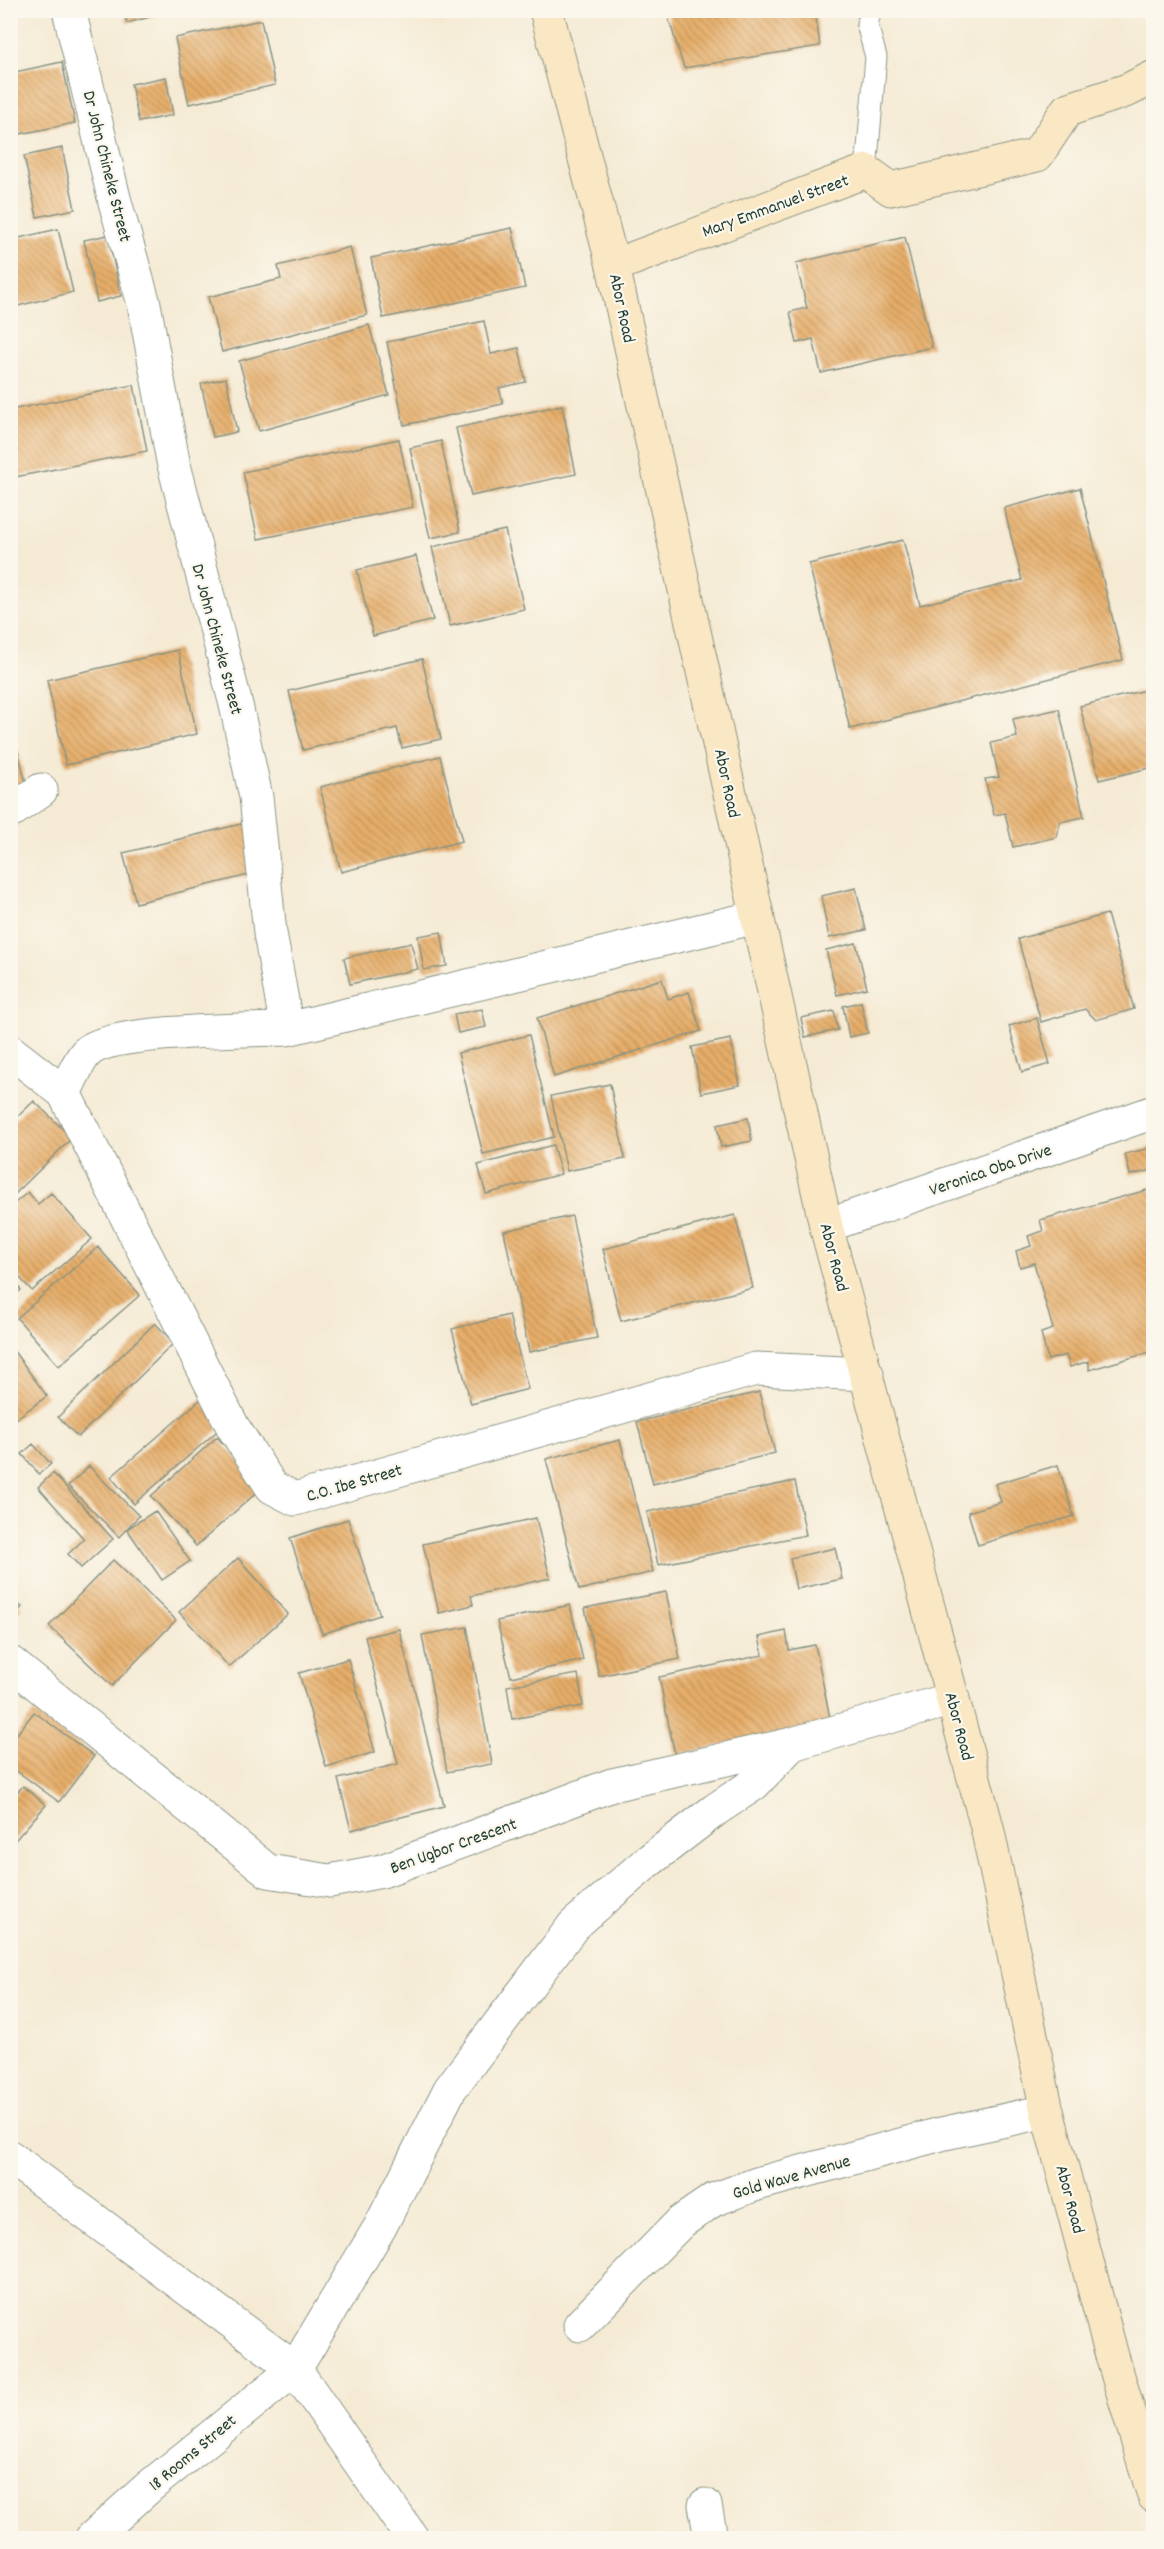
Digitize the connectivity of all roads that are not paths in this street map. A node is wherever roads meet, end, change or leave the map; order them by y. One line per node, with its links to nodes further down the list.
1 (69, 10): 10 (street, Dr John Chineke Street)
2 (546, 10): 6 (street, Abor Road)
3 (871, 10): 5 (lane)
4 (1154, 77): 5 (street, Mary Emmanuel Street)
5 (866, 171): 6 (street, Mary Emmanuel Street)
6 (614, 266): 9 (street, Abor Road)
7 (41, 790): 8 (street)
8 (10, 812)
9 (757, 917): 10 (street); 14 (street, Abor Road)
10 (287, 1029): 12 (street)
11 (10, 1051): 12 (street, C.O. Ibe Street)
12 (64, 1093): 15 (street, C.O. Ibe Street)
13 (1154, 1112): 14 (street, Veronica Oba Drive)
14 (826, 1226): 15 (street, Abor Road)
15 (867, 1374): 17 (street, Abor Road)
16 (11, 1664): 18 (street, Ben Ugbor Crescent)
17 (953, 1699): 18 (street, Ben Ugbor Crescent); 19 (street, Abor Road)
18 (792, 1744): 22 (street)
19 (1047, 2110): 21 (street, Gold Wave Avenue); 23 (street, Abor Road)
20 (10, 2157): 22 (street)
21 (580, 2325)
22 (295, 2369): 25 (street, 18 Rooms Street); 26 (street)
23 (1154, 2496)
24 (705, 2505): 27 (street)
25 (92, 2538)
26 (412, 2538)
27 (711, 2538)

